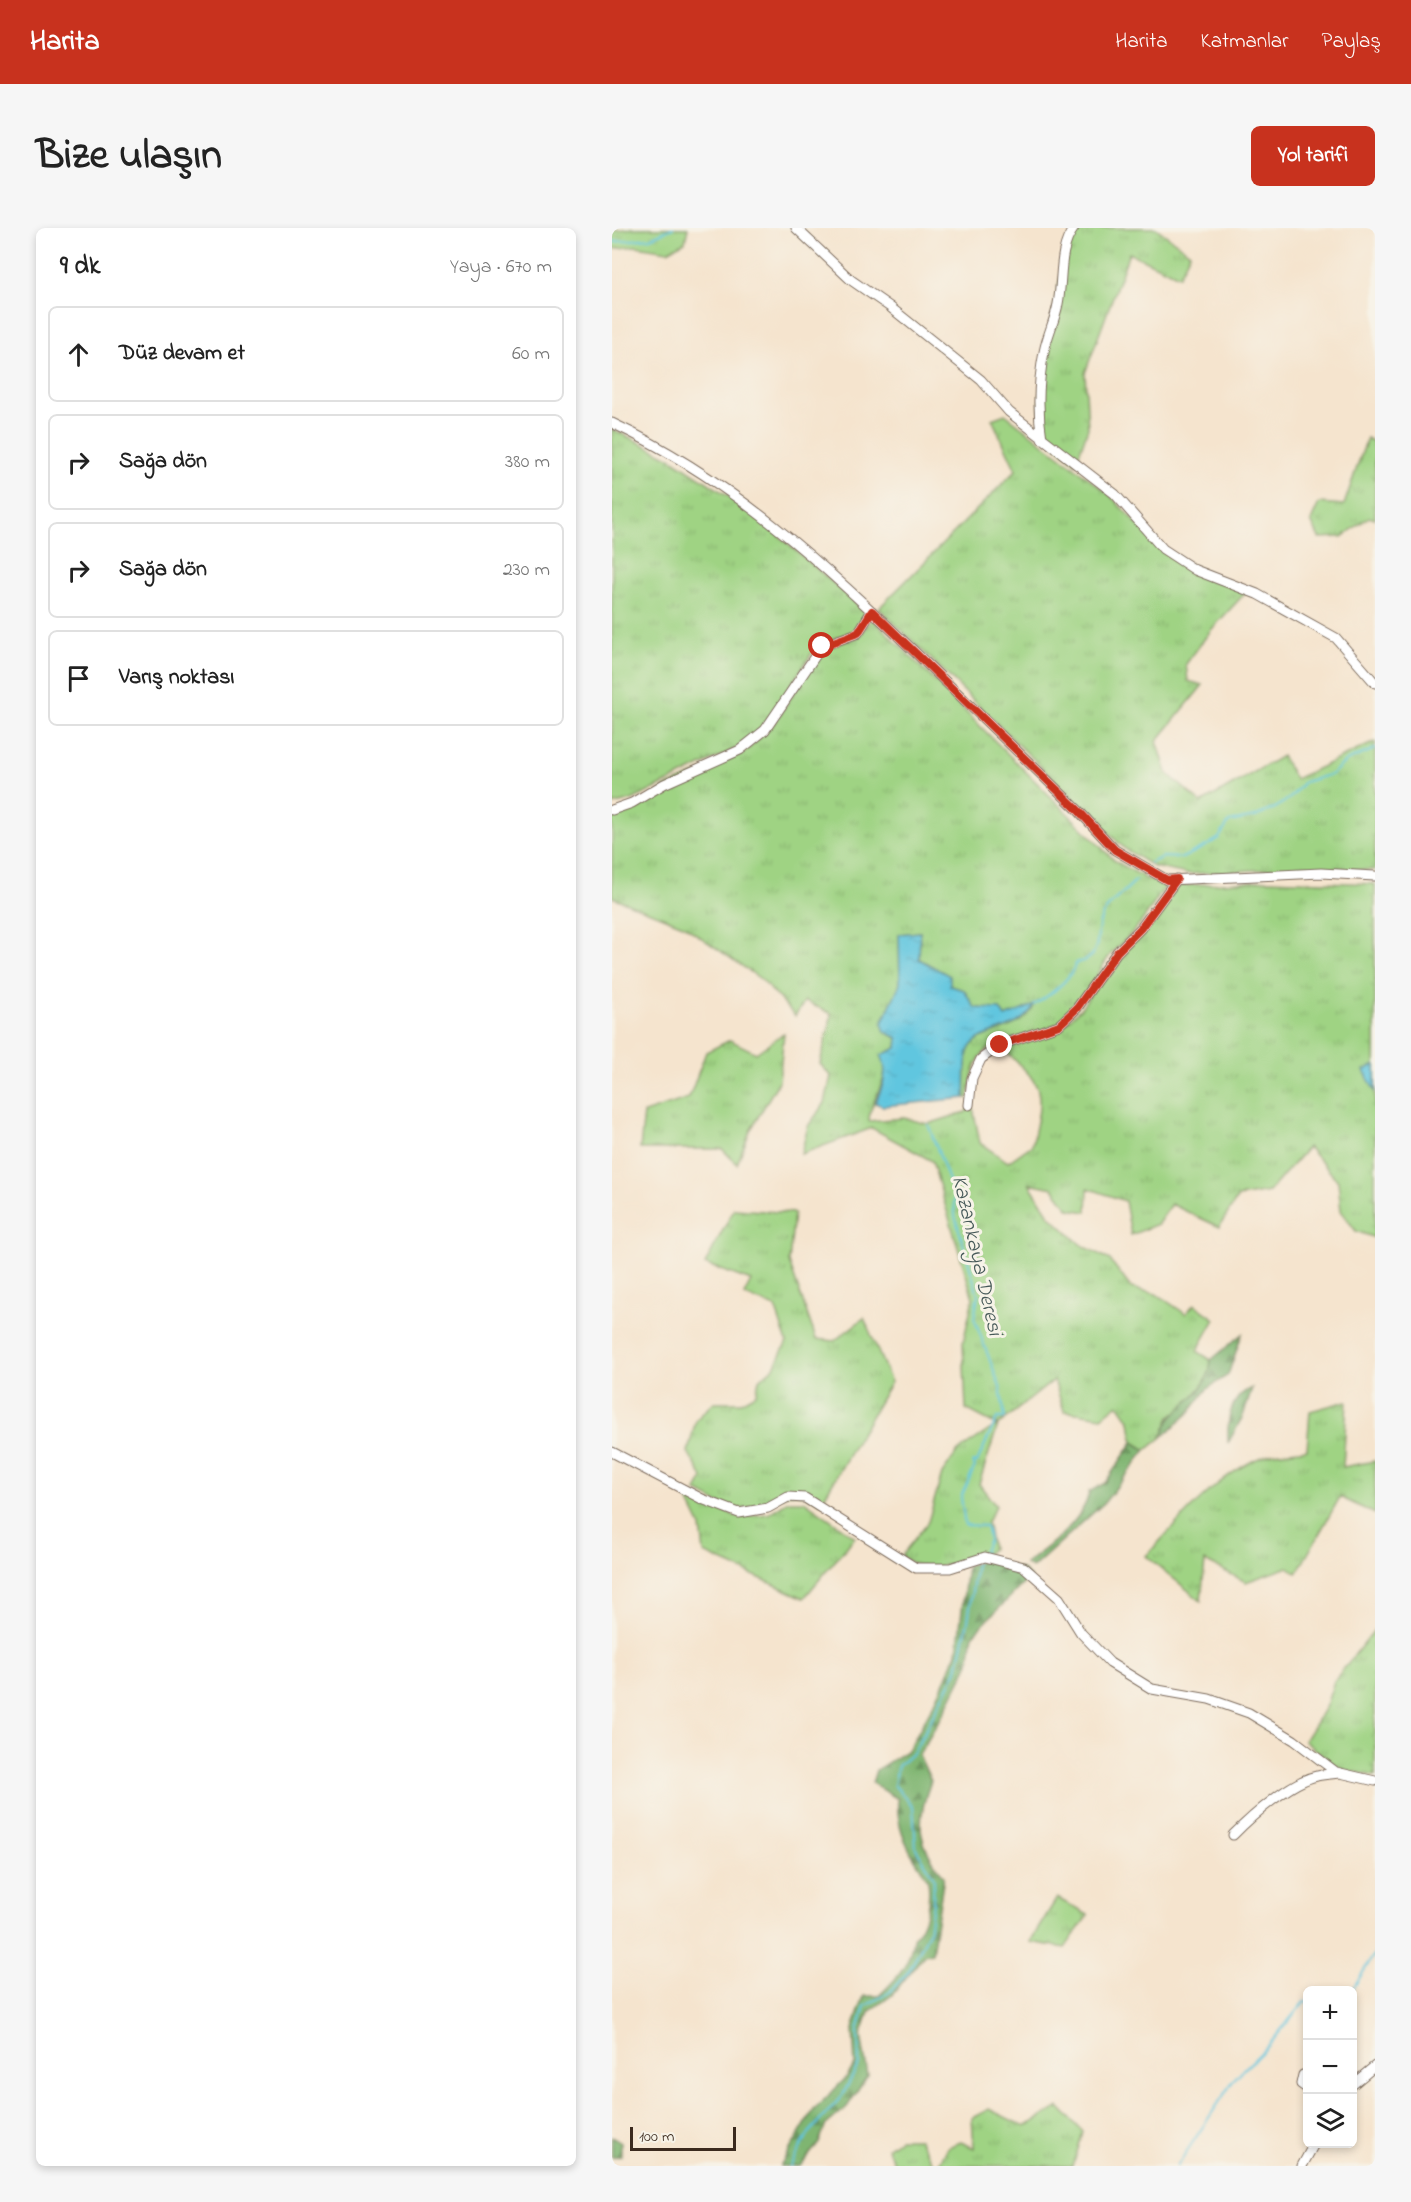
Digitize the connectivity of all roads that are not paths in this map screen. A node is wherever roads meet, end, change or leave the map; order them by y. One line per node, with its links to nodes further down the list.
1 (796, 228): 4 (street)
2 (1074, 228): 4 (street)
3 (612, 423): 5 (street)
4 (1042, 439): 6 (street)
5 (872, 611): 7 (street); 9 (street)
6 (1375, 683)
7 (612, 810)
8 (1375, 876): 9 (street)
9 (1177, 879): 10 (street)
10 (969, 1105)
11 (612, 1452): 12 (street)
12 (1343, 1773): 13 (street); 14 (street)
13 (1375, 1780)
14 (1233, 1835)
15 (1375, 2066): 16 (street)
16 (1357, 2082)
17 (1312, 2148): 18 (street)
18 (1302, 2166)

